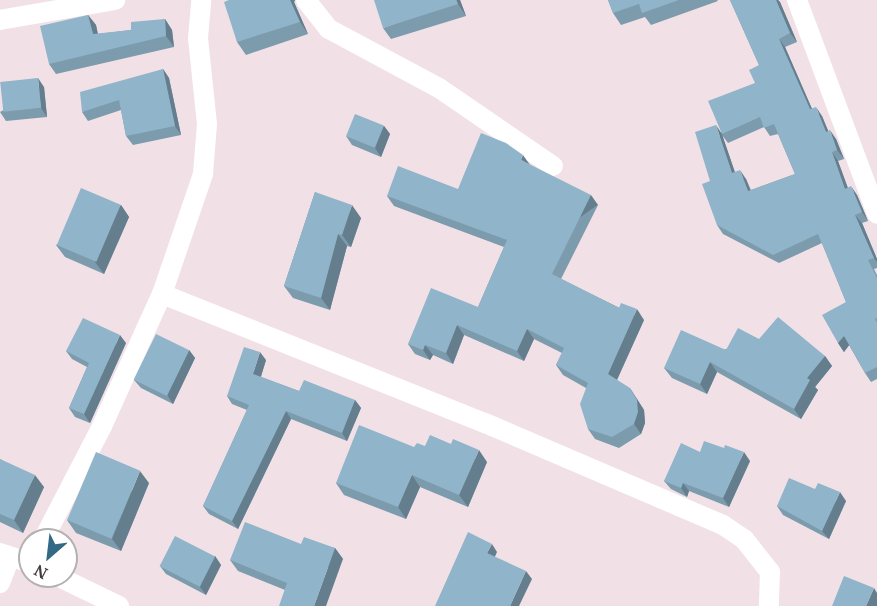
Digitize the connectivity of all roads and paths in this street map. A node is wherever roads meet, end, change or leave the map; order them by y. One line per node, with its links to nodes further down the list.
1 (115, 0): 5 (street)
2 (201, 0): 9 (street)
3 (306, 0): 7 (street)
4 (797, 0): 8 (street)
5 (22, 7): 6 (street)
6 (0, 20)
7 (553, 166)
8 (877, 214)
9 (162, 294): 10 (street); 15 (street)
10 (49, 528)
11 (5, 556): 12 (street)
12 (0, 583)
13 (78, 586): 14 (street)
14 (119, 606)
15 (769, 606)

